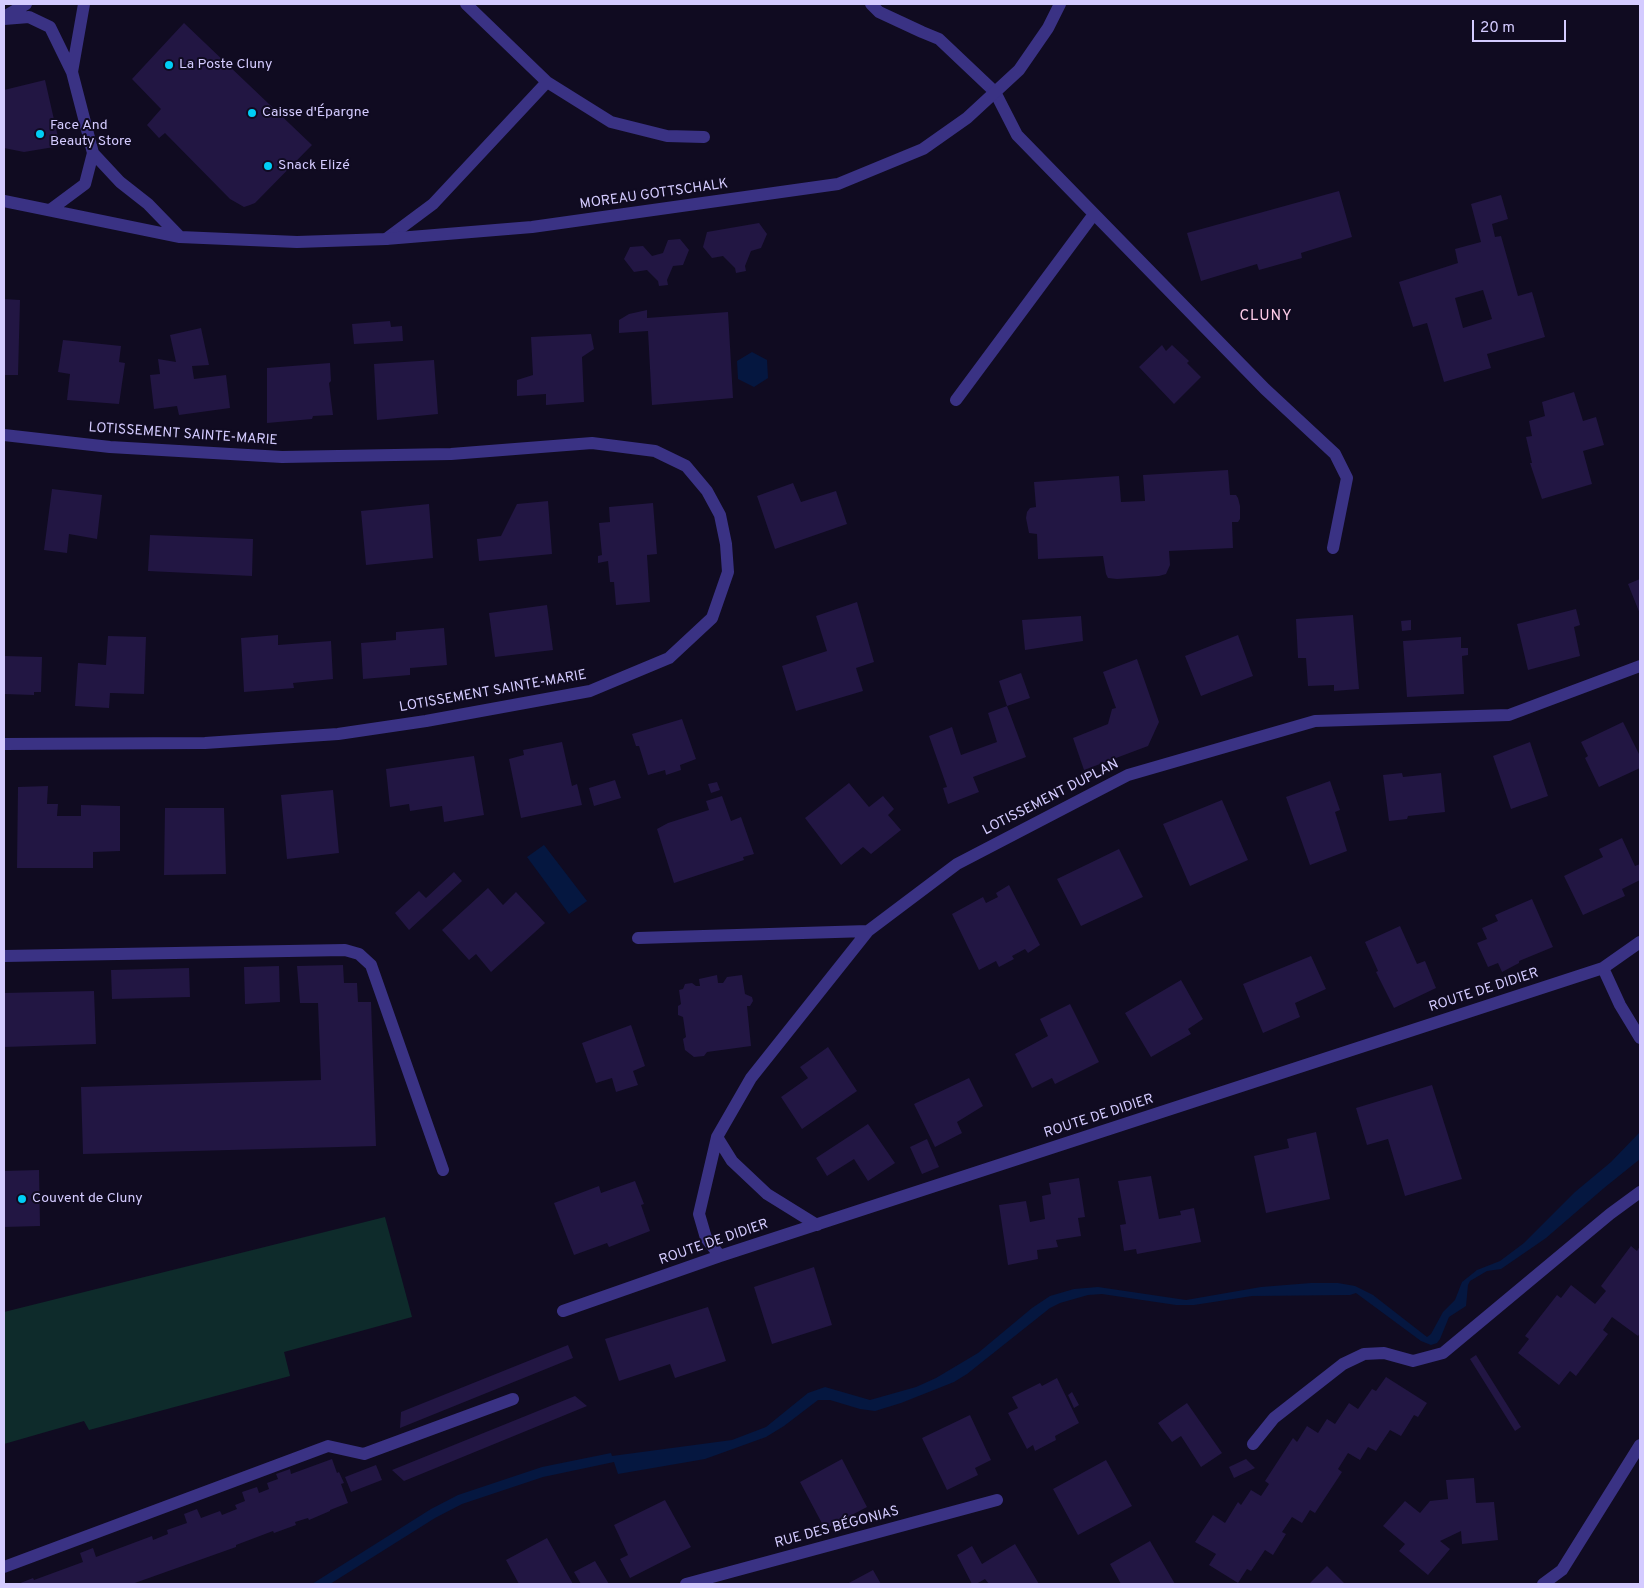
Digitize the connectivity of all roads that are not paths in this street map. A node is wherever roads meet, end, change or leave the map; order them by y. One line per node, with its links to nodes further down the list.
1 (26, 4): 6 (street)
2 (84, 4): 7 (street)
3 (466, 4): 8 (street)
4 (871, 4): 9 (street)
5 (1060, 4): 9 (street, MOREAU GOTTSCHALK)
6 (4, 18): 7 (street)
7 (72, 72): 11 (street)
8 (547, 82): 10 (street); 16 (street)
9 (995, 92): 14 (street); 16 (street, MOREAU GOTTSCHALK)
10 (704, 137)
11 (92, 153): 13 (street); 15 (street)
12 (4, 201): 13 (street, MOREAU GOTTSCHALK)
13 (50, 210): 15 (street, MOREAU GOTTSCHALK)
14 (1094, 214): 17 (street); 19 (street)
15 (180, 237): 16 (street, MOREAU GOTTSCHALK)
16 (386, 239)
17 (956, 400)
18 (4, 435): 21 (street, LOTISSEMENT SAINTE-MARIE)
19 (1333, 548)
20 (1640, 666): 22 (street, LOTISSEMENT DUPLAN)
21 (4, 744)
22 (868, 931): 23 (street); 28 (street, LOTISSEMENT DUPLAN)
23 (638, 938)
24 (1640, 942): 26 (street, ROUTE DE DIDIER)
25 (4, 956): 29 (street)
26 (1603, 968): 27 (street); 31 (street, ROUTE DE DIDIER)
27 (1640, 1038)
28 (717, 1136): 31 (street); 32 (street, LOTISSEMENT DUPLAN)
29 (443, 1170)
30 (1640, 1192): 35 (street)
31 (817, 1225): 32 (street, ROUTE DE DIDIER)
32 (720, 1256): 33 (street, ROUTE DE DIDIER)
33 (563, 1311)
34 (513, 1399): 38 (street)
35 (1254, 1444)
36 (1640, 1445): 40 (street)
37 (997, 1500): 39 (street, RUE DES BÉGONIAS)
38 (4, 1567)
39 (686, 1584)
40 (1543, 1584)

